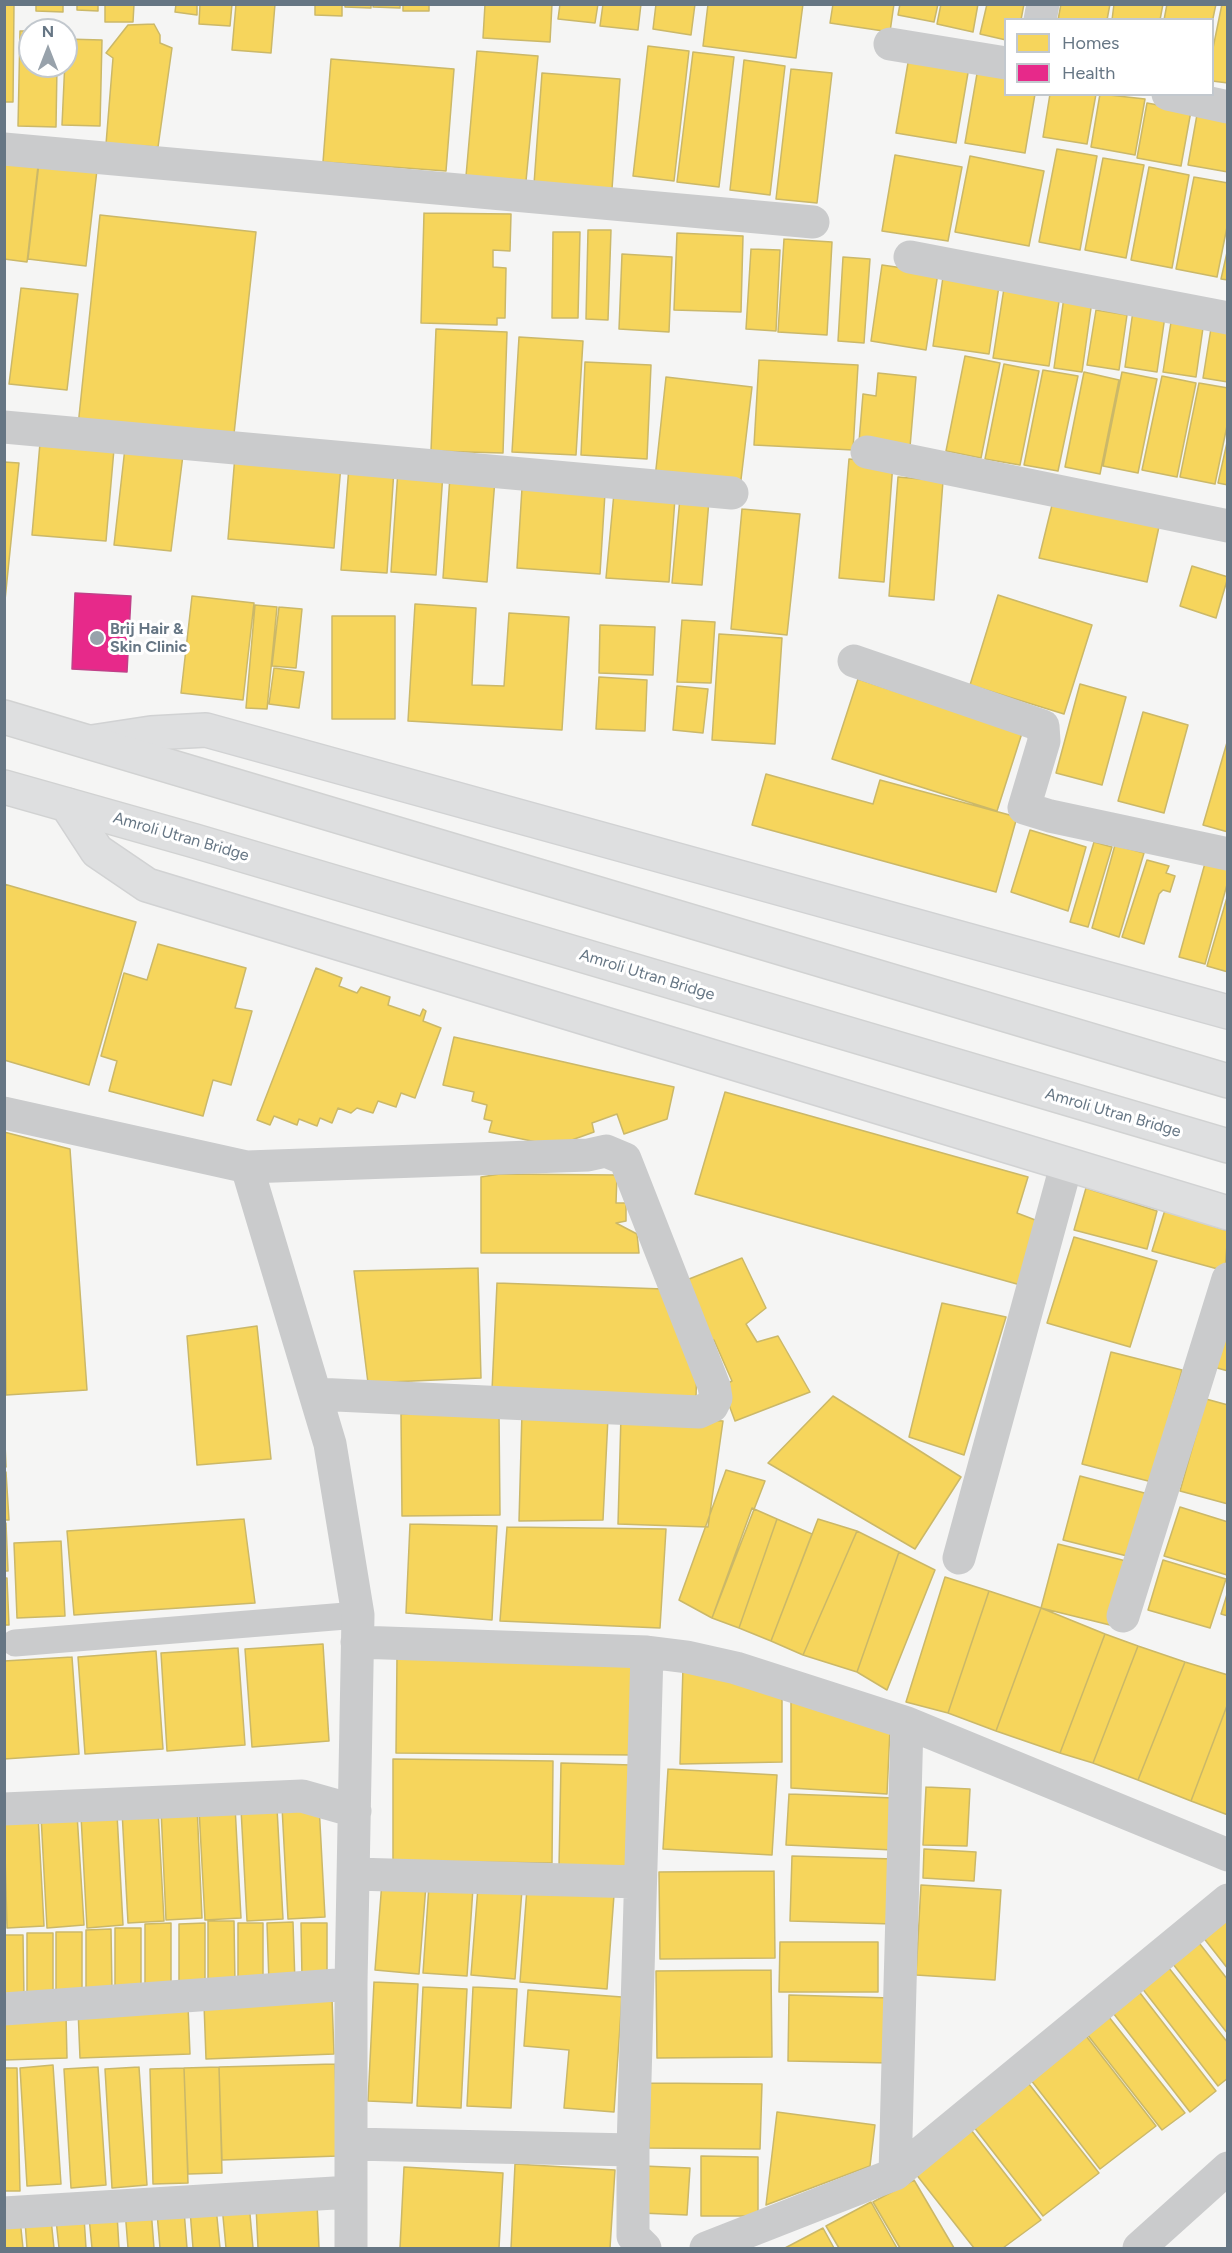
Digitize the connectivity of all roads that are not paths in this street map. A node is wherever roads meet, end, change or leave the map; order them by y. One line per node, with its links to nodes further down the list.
1 (890, 44): 2 (street)
2 (1004, 63)
3 (1178, 96): 4 (street)
4 (1227, 106)
5 (4, 149): 6 (street)
6 (813, 222)
7 (910, 257): 8 (street)
8 (1227, 318)
9 (4, 427): 11 (street)
10 (867, 452): 12 (street)
11 (732, 493)
12 (1227, 526)
13 (854, 661): 18 (street)
14 (4, 717): 15 (main road)
15 (92, 742): 19 (main road); 20 (main road)
16 (4, 788): 17 (main road, Amroli Utran Bridge)
17 (67, 805): 22 (main road, Amroli Utran Bridge); 23 (main road)
18 (1227, 854)
19 (1227, 1012)
20 (1227, 1081)
21 (4, 1113): 24 (street)
22 (1227, 1146)
23 (1066, 1166): 25 (main road); 28 (street)
24 (247, 1167): 27 (street); 27 (street)
25 (1227, 1213)
26 (1227, 1279): 29 (street)
27 (315, 1394): 30 (street)
28 (959, 1558)
29 (1123, 1616)
30 (358, 1628): 31 (lane); 32 (street); 35 (street)
31 (15, 1643)
32 (647, 1652): 33 (street); 38 (street)
33 (907, 1723): 36 (street); 45 (street)
34 (4, 1809): 35 (street)
35 (355, 1811): 37 (street)
36 (1227, 1855)
37 (354, 1874): 38 (street); 40 (street)
38 (639, 1882): 43 (street)
39 (1227, 1900): 45 (street)
40 (351, 1984): 41 (street); 42 (street)
41 (4, 2009)
42 (351, 2144): 43 (street); 46 (street)
43 (633, 2150): 50 (street)
44 (1227, 2168): 48 (street)
45 (896, 2174): 51 (street)
46 (351, 2192): 47 (street); 49 (street)
47 (4, 2214)
48 (1146, 2247)
49 (351, 2248)
50 (645, 2248)
51 (706, 2248)

